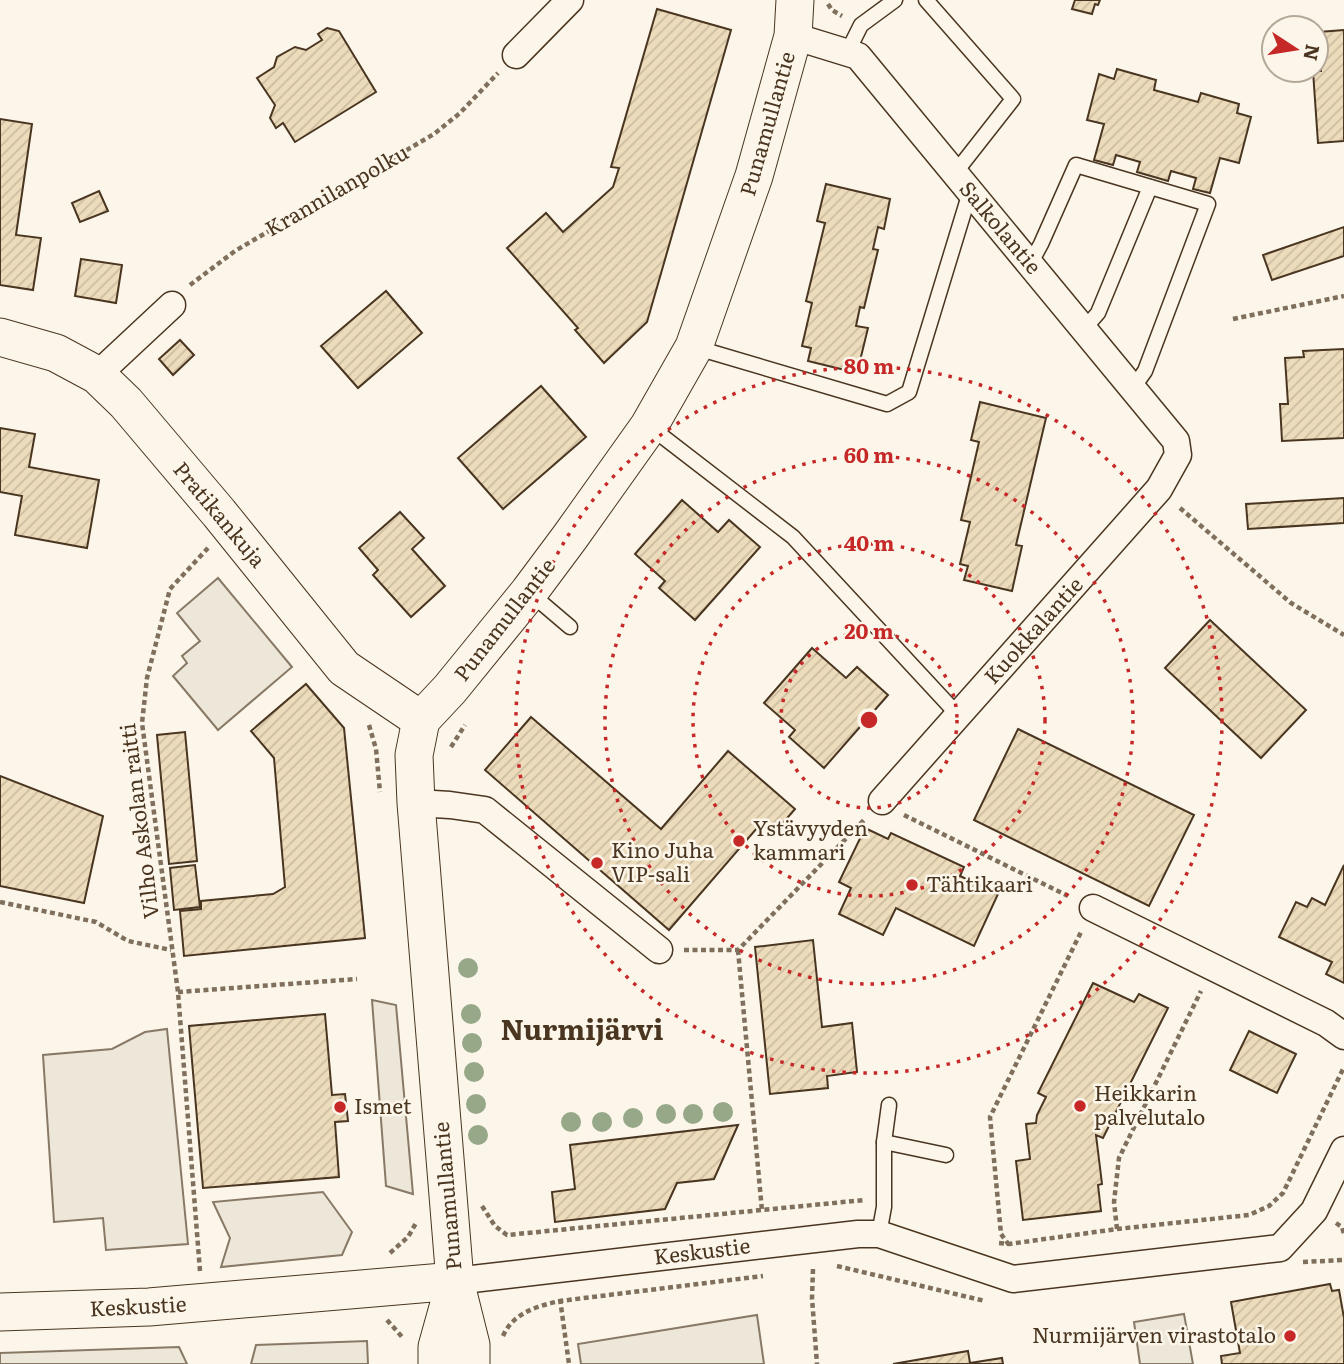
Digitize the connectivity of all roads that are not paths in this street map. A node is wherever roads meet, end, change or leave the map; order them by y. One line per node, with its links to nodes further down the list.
1 (570, 0): 7 (street)
2 (795, 0): 5 (street, Punamullantie)
3 (895, 0): 6 (lane)
4 (926, 0): 8 (lane)
5 (793, 36): 6 (street, Salkolantie); 14 (street, Punamullantie)
6 (847, 53): 8 (street, Salkolantie)
7 (516, 55)
8 (963, 183): 10 (street, Salkolantie); 14 (lane)
9 (1150, 187): 10 (lane); 12 (lane); 16 (lane)
10 (1030, 264): 12 (street, Salkolantie)
11 (172, 305): 15 (street)
12 (1084, 329): 16 (street, Salkolantie)
13 (0, 337): 15 (street, Pratikankuja)
14 (694, 347): 17 (street, Punamullantie)
15 (97, 375): 22 (street, Pratikankuja)
16 (1133, 388): 18 (street, Salkolantie)
17 (649, 426): 19 (street, Punamullantie); 21 (lane)
18 (1178, 455): 21 (street, Kuokkalantie)
19 (529, 592): 20 (lane); 22 (street, Punamullantie)
20 (570, 627)
21 (958, 715): 23 (street, Kuokkalantie)
22 (421, 720): 24 (street, Punamullantie)
23 (883, 801)
24 (416, 803): 26 (street); 33 (street, Punamullantie)
25 (1093, 908): 27 (street)
26 (659, 950)
27 (1344, 1036)
28 (889, 1105): 29 (lane)
29 (884, 1142): 31 (lane); 32 (lane)
30 (1344, 1150): 32 (street, Keskustie)
31 (946, 1155)
32 (879, 1234): 33 (street, Keskustie)
33 (455, 1281): 34 (street, Keskustie); 35 (street, Punamullantie); 36 (street, Punamullantie)
34 (0, 1312)
35 (485, 1354)
36 (437, 1364)

